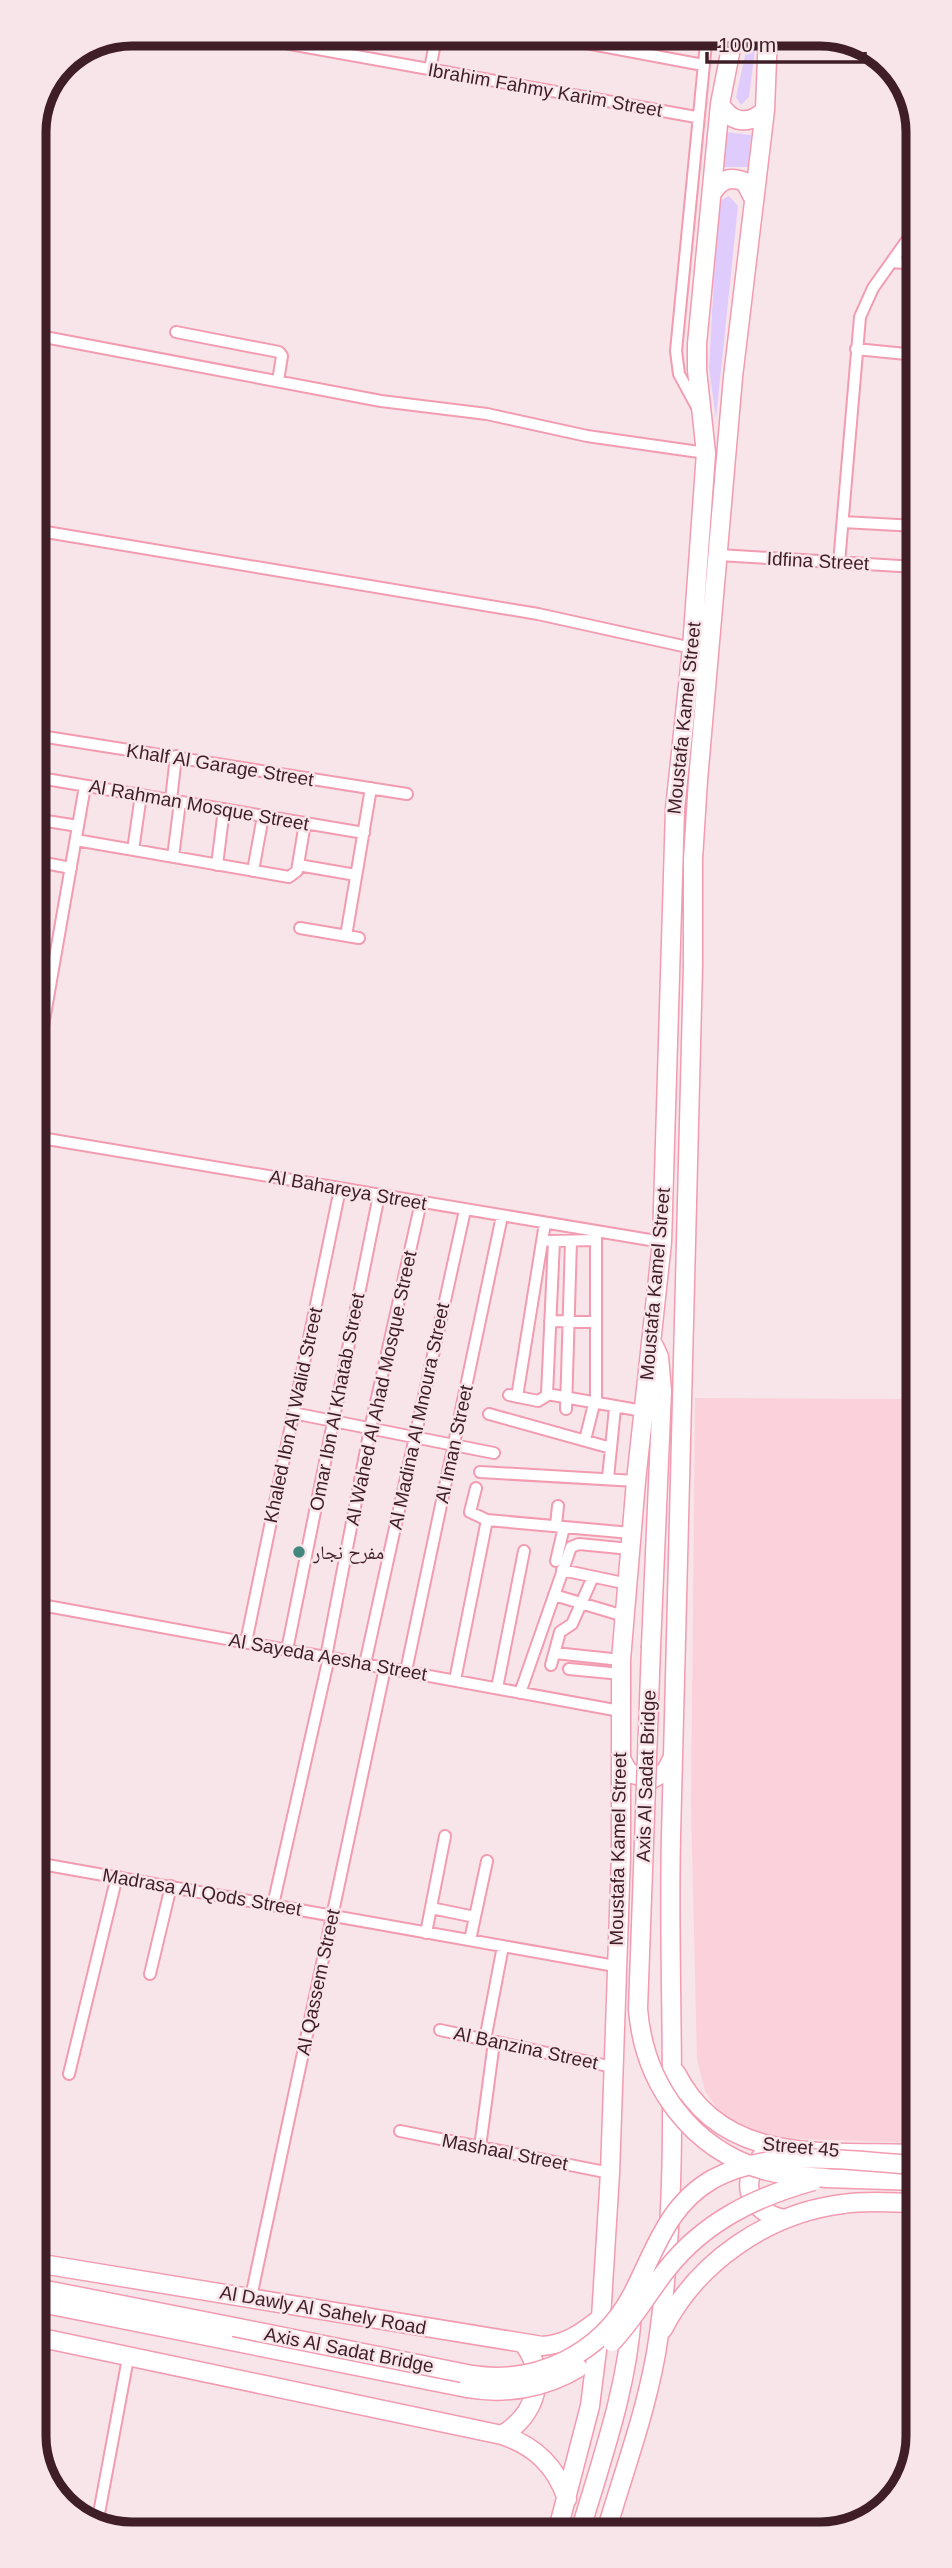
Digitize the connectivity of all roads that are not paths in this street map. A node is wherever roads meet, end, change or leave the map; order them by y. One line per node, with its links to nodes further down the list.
1 (302, 46): 8 (street, Ibrahim Fahmy Karim Street)
2 (434, 46): 8 (street)
3 (602, 46): 7 (street)
4 (705, 46): 7 (street)
5 (731, 46): 9 (main road, Moustafa Kamel Street)
6 (767, 46): 10 (main road, Moustafa Kamel Street)
7 (703, 65): 11 (street)
8 (430, 69): 11 (street, Ibrahim Fahmy Karim Street)
9 (720, 104): 10 (main road); 12 (main road, Moustafa Kamel Street)
10 (765, 110): 13 (main road, Moustafa Kamel Street)
11 (696, 117): 22 (street)
12 (712, 193): 13 (main road); 22 (main road, Moustafa Kamel Street)
13 (754, 199): 27 (main road, Moustafa Kamel Street)
14 (906, 242): 15 (street)
15 (892, 261): 16 (street); 19 (street)
16 (906, 263)
17 (176, 332): 21 (street)
18 (46, 337): 21 (street)
19 (856, 349): 20 (street); 24 (street)
20 (906, 354)
21 (278, 381): 23 (street)
22 (702, 417): 23 (main road, Moustafa Kamel Street)
23 (706, 453): 30 (main road, Moustafa Kamel Street)
24 (843, 522): 25 (street); 28 (street)
25 (906, 525)
26 (46, 532): 30 (street)
27 (719, 555): 28 (street, Idfina Street); 120 (main road, Moustafa Kamel Street)
28 (839, 563): 29 (street, Idfina Street)
29 (906, 566)
30 (692, 648): 70 (main road, Moustafa Kamel Street)
31 (46, 736): 32 (street, Khalf Al Garage Street)
32 (176, 757): 35 (street, Khalf Al Garage Street); 38 (street)
33 (46, 779): 34 (street, Al Rahman Mosque Street)
34 (85, 786): 37 (street, Al Rahman Mosque Street); 43 (street)
35 (371, 788): 36 (street, Khalf Al Garage Street); 44 (street)
36 (407, 794)
37 (141, 795): 38 (street, Al Rahman Mosque Street); 46 (street)
38 (176, 801): 39 (street, Al Rahman Mosque Street); 47 (street)
39 (224, 809): 40 (street, Al Rahman Mosque Street); 49 (street)
40 (263, 816): 42 (street, Al Rahman Mosque Street); 52 (street)
41 (46, 821): 43 (street)
42 (306, 823): 44 (street, Al Rahman Mosque Street); 50 (street)
43 (78, 826): 45 (street)
44 (363, 833): 53 (street)
45 (76, 840): 46 (street); 51 (street)
46 (133, 850): 47 (street)
47 (173, 857): 49 (street)
48 (46, 863): 51 (street)
49 (217, 865): 52 (street)
50 (298, 865): 52 (street); 53 (street)
51 (71, 867): 58 (street)
52 (254, 871)
53 (356, 875): 55 (street)
54 (300, 928): 55 (street)
55 (346, 936): 56 (street)
56 (359, 938)
57 (46, 987): 58 (street)
58 (50, 988): 59 (street)
59 (46, 1003)
60 (46, 1139): 61 (street, Al Bahareya Street)
61 (340, 1189): 62 (street, Al Bahareya Street); 80 (street, Khaled Ibn Al Walid Street)
62 (379, 1195): 63 (street, Al Bahareya Street); 82 (street, Omar Ibn Al Khatab Street)
63 (421, 1202): 64 (street, Al Bahareya Street); 83 (street, Al Wahed Al Ahad Mosque Street)
64 (465, 1210): 65 (street, Al Bahareya Street); 84 (street, Al Madina Al Mnoura Street)
65 (502, 1216): 66 (street, Al Bahareya Street); 86 (street, Al Iman Street)
66 (545, 1223): 67 (street, Al Bahareya Street); 68 (street)
67 (596, 1236): 69 (street); 70 (street, Al Bahareya Street); 73 (street)
68 (548, 1241): 69 (street); 71 (street); 75 (street)
69 (571, 1241): 72 (street)
70 (662, 1242): 74 (main road, Moustafa Kamel Street)
71 (550, 1321): 72 (street); 75 (street)
72 (569, 1321): 73 (street); 76 (street)
73 (596, 1322): 77 (street)
74 (652, 1340): 79 (main road, Moustafa Kamel Street); 149 (main road, Axis Al Sadat Bridge, bridge)
75 (548, 1395): 76 (street)
76 (566, 1404): 77 (street)
77 (595, 1404): 78 (street); 85 (street)
78 (615, 1408): 79 (street); 87 (street)
79 (643, 1411): 91 (main road, Moustafa Kamel Street)
80 (293, 1413): 82 (street); 106 (street, Khaled Ibn Al Walid Street)
81 (489, 1414): 85 (street)
82 (331, 1421): 83 (street); 108 (street, Omar Ibn Al Khatab Street)
83 (370, 1429): 84 (street); 109 (street, Al Wahed Al Ahad Mosque Street)
84 (414, 1437): 86 (street); 110 (street, Al Madina Al Mnoura Street)
85 (585, 1440): 87 (street)
86 (454, 1445): 88 (street); 115 (street, Al Iman Street)
87 (611, 1448): 90 (street)
88 (494, 1453)
89 (480, 1472): 90 (street)
90 (608, 1478): 91 (street)
91 (636, 1481): 96 (main road, Moustafa Kamel Street)
92 (475, 1488): 94 (street)
93 (558, 1506): 95 (street)
94 (485, 1523): 95 (street); 116 (street)
95 (560, 1526): 96 (street); 98 (street)
96 (630, 1541): 98 (street); 100 (main road, Moustafa Kamel Street)
97 (524, 1551): 117 (street)
98 (559, 1566): 99 (street); 101 (street)
99 (592, 1579): 100 (street); 102 (street)
100 (628, 1584): 104 (main road, Moustafa Kamel Street)
101 (554, 1595): 102 (street); 105 (street)
102 (581, 1604): 104 (street); 107 (street)
103 (46, 1606): 106 (street, Al Sayeda Aesha Street)
104 (624, 1616): 112 (main road, Moustafa Kamel Street)
105 (540, 1635): 107 (street); 118 (street)
106 (246, 1642): 108 (street, Al Sayeda Aesha Street)
107 (556, 1647): 111 (street); 112 (street)
108 (287, 1650): 109 (street, Al Sayeda Aesha Street)
109 (328, 1657): 110 (street, Al Sayeda Aesha Street); 129 (street, Al Wahed Al Ahad Mosque Street)
110 (365, 1664): 113 (street, Al Sayeda Aesha Street)
111 (551, 1665)
112 (621, 1667): 114 (street); 119 (main road, Moustafa Kamel Street)
113 (385, 1668): 115 (street, Al Sayeda Aesha Street); 131 (street, Al Qassem Street)
114 (569, 1669)
115 (406, 1671): 116 (street, Al Sayeda Aesha Street)
116 (455, 1680): 117 (street, Al Sayeda Aesha Street)
117 (497, 1688): 118 (street, Al Sayeda Aesha Street)
118 (520, 1693): 119 (street, Al Sayeda Aesha Street)
119 (620, 1711): 121 (main road, Moustafa Kamel Street)
120 (673, 1756): 121 (main road); 123 (main road, Moustafa Kamel Street)
121 (621, 1759): 124 (main road, Moustafa Kamel Street)
122 (445, 1836): 130 (street)
123 (671, 1843): 124 (main road); 141 (main road, Moustafa Kamel Street)
124 (621, 1855): 136 (main road, Moustafa Kamel Street)
125 (487, 1861): 132 (street)
126 (46, 1864): 127 (street, Madrasa Al Qods Street)
127 (117, 1875): 128 (street, Madrasa Al Qods Street); 142 (street)
128 (171, 1886): 129 (street, Madrasa Al Qods Street); 137 (street)
129 (273, 1905): 131 (street, Madrasa Al Qods Street)
130 (431, 1908): 132 (street); 133 (street)
131 (332, 1916): 133 (street, Madrasa Al Qods Street); 156 (street, Al Qassem Street)
132 (475, 1917): 134 (street)
133 (426, 1933): 134 (street, Madrasa Al Qods Street)
134 (470, 1940): 135 (street, Madrasa Al Qods Street)
135 (503, 1946): 136 (street, Madrasa Al Qods Street); 139 (street)
136 (615, 1966): 140 (main road, Moustafa Kamel Street)
137 (150, 1974)
138 (440, 2030): 139 (street, Al Banzina Street)
139 (489, 2041): 140 (street, Al Banzina Street); 144 (street)
140 (613, 2067): 148 (main road, Moustafa Kamel Street)
141 (674, 2070): 145 (main road, Street 45); 161 (main road, Moustafa Kamel Street)
142 (69, 2074)
143 (400, 2131): 144 (street, Mashaal Street)
144 (480, 2147): 148 (street, Mashaal Street)
145 (771, 2147): 146 (main road, Street 45); 152 (main road)
146 (906, 2153)
147 (906, 2164): 155 (main road, Axis Al Sadat Bridge, bridge)
148 (610, 2173): 158 (main road, Moustafa Kamel Street)
149 (826, 2178): 150 (main road, Axis Al Sadat Bridge); 159 (main road, Axis Al Sadat Bridge, bridge)
150 (906, 2181)
151 (906, 2203): 152 (main road)
152 (784, 2219): 161 (main road)
153 (46, 2265): 156 (main road, Al Dawly Al Sahely Road)
154 (46, 2290): 159 (main road, Axis Al Sadat Bridge)
155 (633, 2294): 159 (main road, Axis Al Sadat Bridge, bridge); 168 (main road, Axis Al Sadat Bridge, bridge)
156 (251, 2297): 162 (main road, Al Dawly Al Sahely Road)
157 (46, 2304): 159 (main road, Axis Al Sadat Bridge)
158 (601, 2318): 162 (main road, Al Dawly Al Sahely Road); 165 (main road, Moustafa Kamel Street)
159 (232, 2334)
160 (46, 2339): 163 (main road)
161 (658, 2339): 169 (main road, Moustafa Kamel Street)
162 (523, 2343): 164 (main road)
163 (128, 2358): 164 (main road); 166 (street)
164 (502, 2435): 165 (main road)
165 (567, 2499): 167 (main road, Moustafa Kamel Street)
166 (99, 2516)
167 (560, 2522)
168 (583, 2522)
169 (609, 2522)

